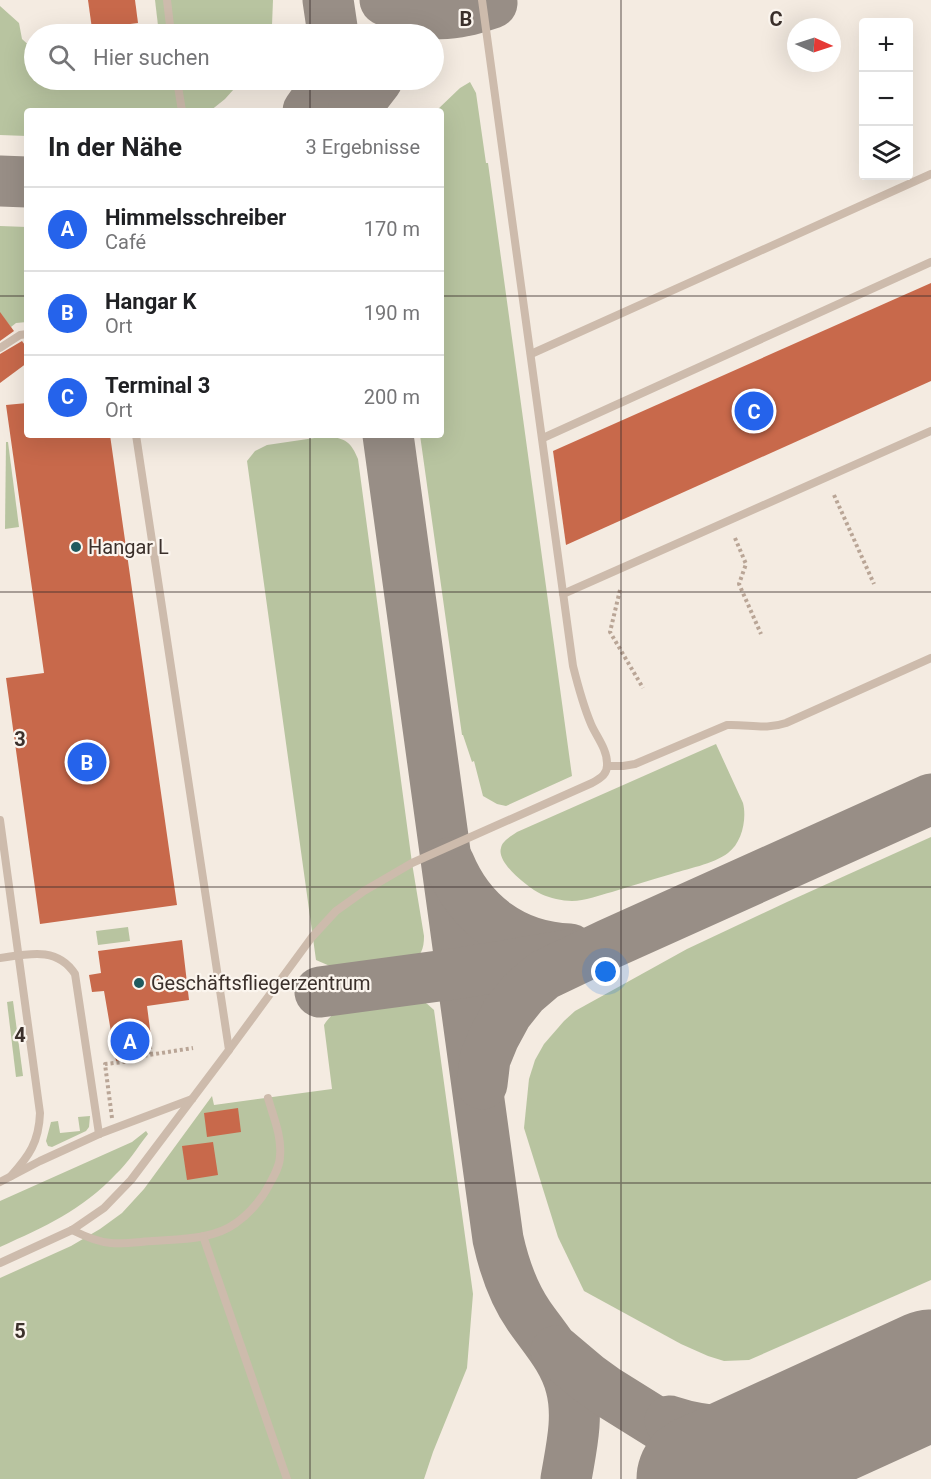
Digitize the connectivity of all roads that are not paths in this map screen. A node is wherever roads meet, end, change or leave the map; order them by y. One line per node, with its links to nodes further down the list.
1 (167, 0): 3 (lane)
2 (482, 0): 10 (lane)
3 (170, 24)
4 (179, 90): 5 (lane)
5 (182, 108)
6 (931, 174): 10 (lane)
7 (931, 262): 13 (lane)
8 (24, 334): 9 (lane)
9 (0, 348)
10 (531, 354): 13 (lane)
11 (931, 430): 14 (lane)
12 (136, 438): 20 (lane)
13 (543, 438): 14 (lane)
14 (563, 594): 16 (lane)
15 (931, 658): 16 (lane)
16 (607, 765): 20 (lane)
17 (0, 820): 18 (lane)
18 (19, 955): 19 (lane); 23 (lane); 24 (lane)
19 (0, 958)
20 (229, 1050): 22 (lane)
21 (268, 1098): 27 (lane)
22 (193, 1099): 23 (lane); 26 (lane)
23 (99, 1134): 24 (lane)
24 (11, 1176): 25 (lane)
25 (0, 1182)
26 (72, 1230): 27 (lane); 28 (lane)
27 (203, 1236): 29 (lane)
28 (0, 1263)
29 (287, 1479)

